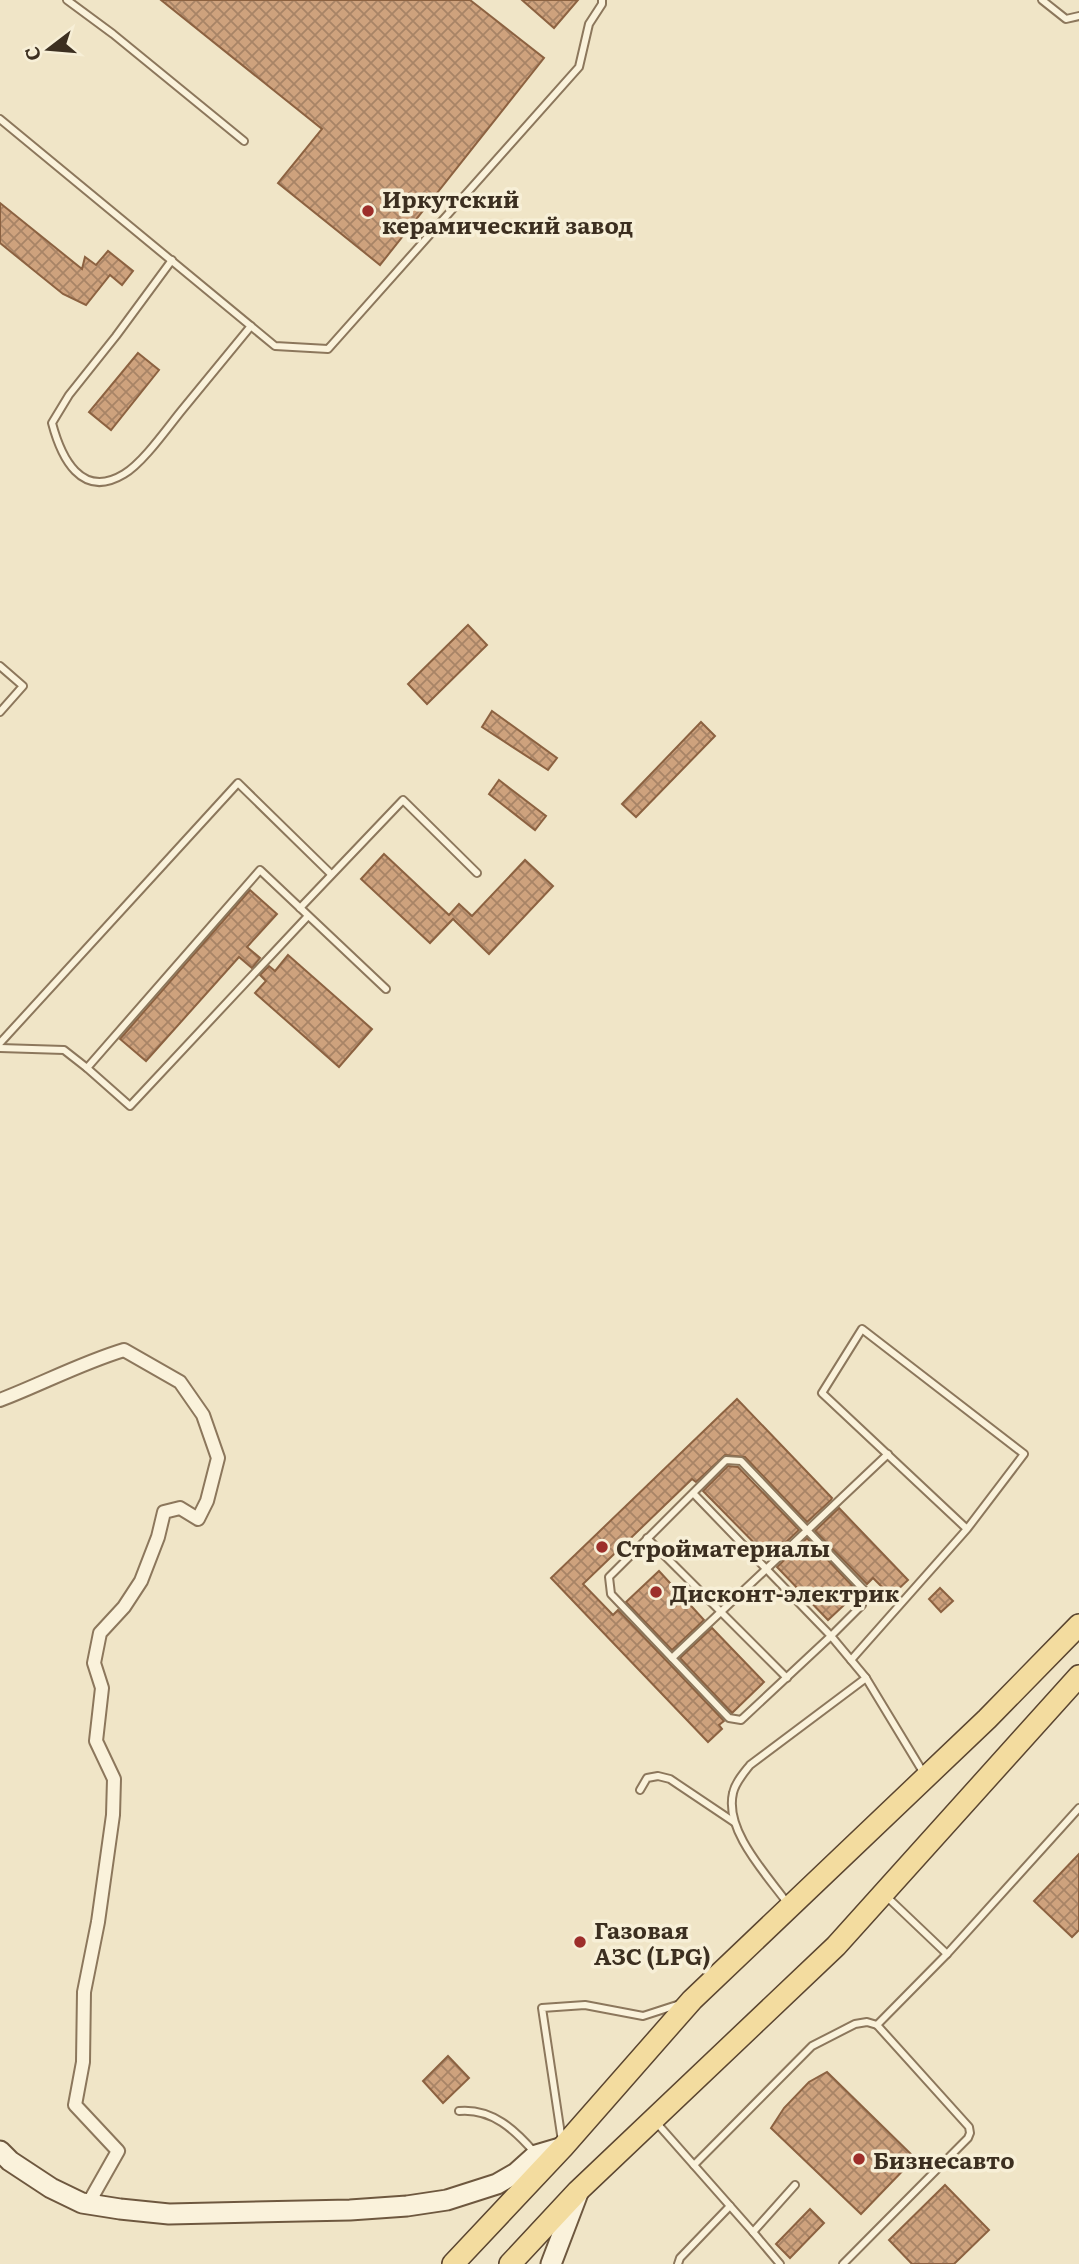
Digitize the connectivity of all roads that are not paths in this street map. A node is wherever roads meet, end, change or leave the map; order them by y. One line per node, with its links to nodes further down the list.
1 (67, 0): 6 (lane)
2 (602, 0): 8 (lane)
3 (1042, 0): 4 (lane)
4 (1079, 16)
5 (0, 119): 7 (lane)
6 (244, 141)
7 (172, 260): 8 (lane); 8 (lane)
8 (251, 326)
9 (0, 666): 10 (lane)
10 (0, 712)
11 (477, 873): 12 (lane)
12 (331, 874): 13 (lane); 16 (lane)
13 (300, 908): 14 (lane); 17 (lane)
14 (308, 916): 15 (lane); 17 (lane)
15 (386, 989)
16 (0, 1046): 17 (lane)
17 (87, 1068)
18 (0, 1400): 50 (street)
19 (888, 1454): 21 (lane); 21 (lane); 22 (lane)
20 (692, 1493): 22 (lane); 23 (lane); 24 (lane)
21 (967, 1529): 29 (lane)
22 (808, 1531): 24 (lane); 27 (lane)
23 (647, 1538): 25 (lane); 28 (lane)
24 (767, 1569): 25 (lane); 27 (lane)
25 (721, 1612): 28 (lane); 31 (lane)
26 (1079, 1625): 33 (main road)
27 (831, 1636): 29 (lane); 31 (lane)
28 (672, 1658): 31 (lane)
29 (850, 1660): 32 (lane)
30 (1079, 1676): 37 (main road)
31 (787, 1678)
32 (866, 1678): 33 (lane); 36 (lane)
33 (926, 1777): 38 (main road)
34 (640, 1790): 36 (lane)
35 (1079, 1808): 39 (lane)
36 (734, 1822): 38 (lane)
37 (883, 1894): 39 (lane); 43 (main road)
38 (789, 1906): 40 (main road)
39 (947, 1954): 41 (lane)
40 (692, 2000): 44 (main road); 44 (lane)
41 (877, 2025): 47 (lane); 58 (lane)
42 (459, 2111): 46 (lane)
43 (654, 2120): 47 (lane); 49 (main road)
44 (563, 2147): 46 (street); 53 (main road)
45 (0, 2151): 50 (street)
46 (536, 2155): 50 (street)
47 (694, 2165): 51 (lane)
48 (795, 2185): 52 (lane)
49 (578, 2192): 54 (main road); 55 (street)
50 (89, 2204)
51 (730, 2206): 52 (lane); 56 (lane)
52 (753, 2232): 57 (lane)
53 (453, 2264)
54 (510, 2264)
55 (551, 2264)
56 (678, 2264)
57 (780, 2264)
58 (843, 2264)

